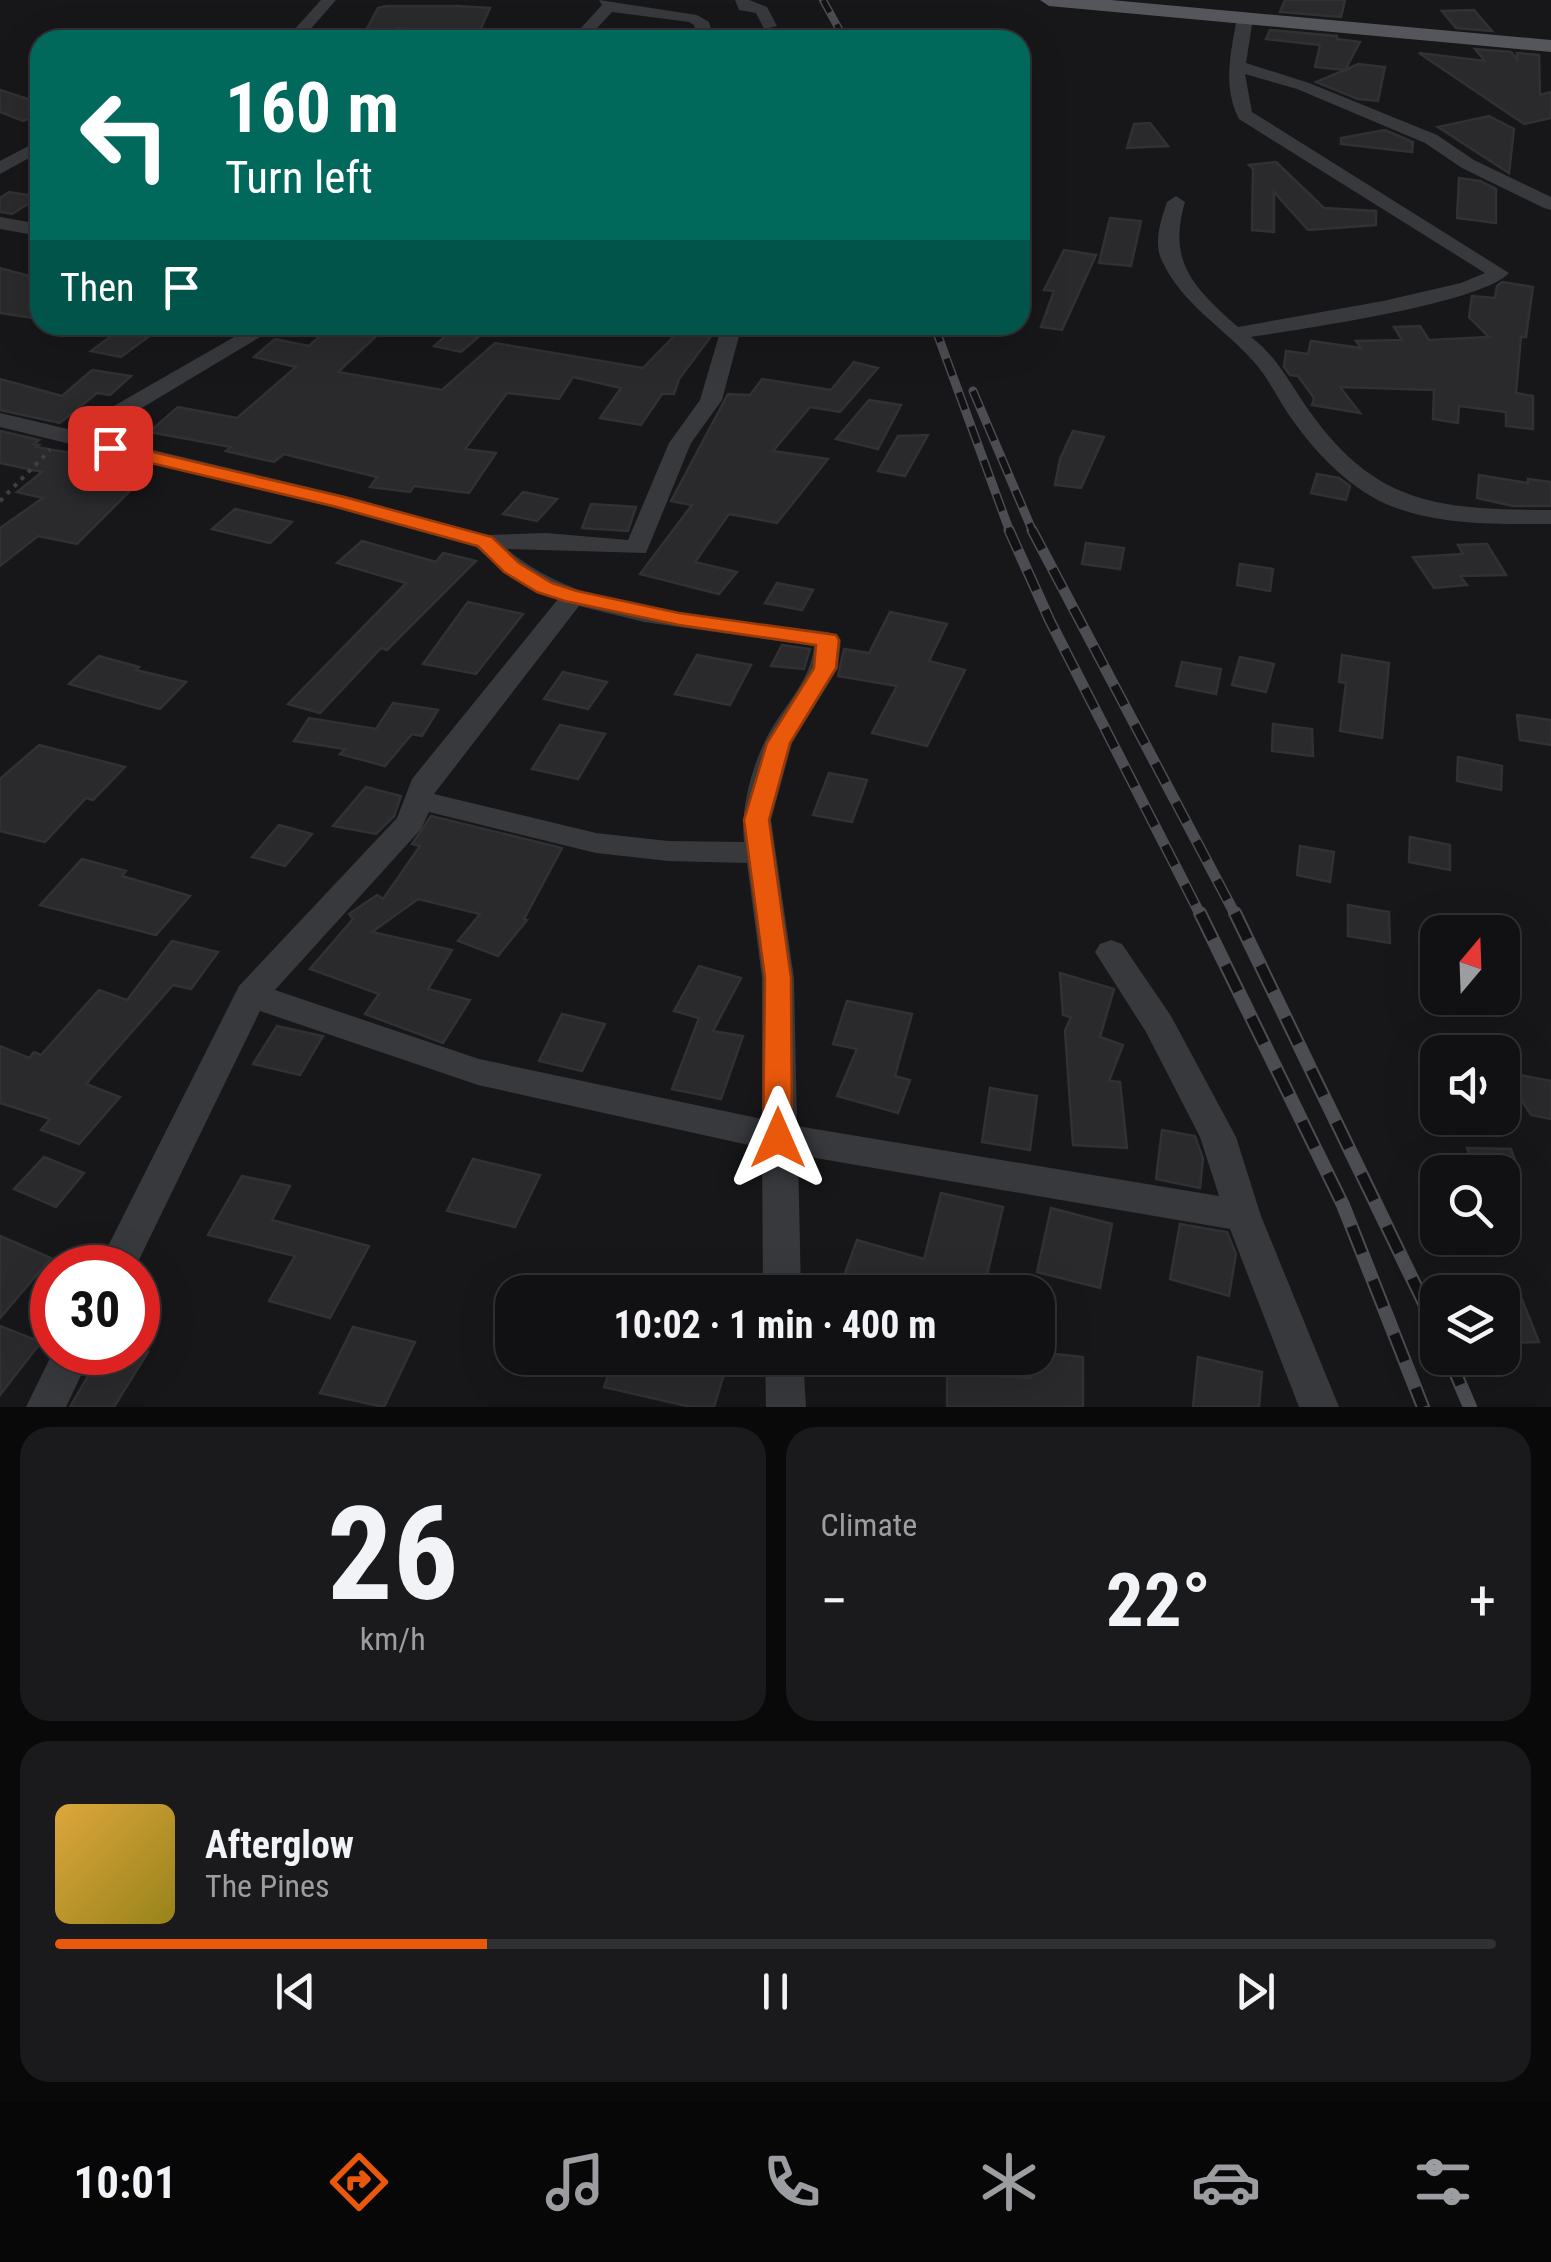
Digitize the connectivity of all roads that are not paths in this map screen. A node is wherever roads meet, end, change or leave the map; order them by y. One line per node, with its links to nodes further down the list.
1 (330, 0): 7 (street)
2 (742, 0): 6 (street)
3 (1048, 0): 5 (main road)
4 (608, 3): 8 (street); 9 (street)
5 (1245, 9): 10 (main road); 11 (street)
6 (768, 26)
7 (302, 30)
8 (586, 30)
9 (704, 30)
10 (1551, 46)
11 (1237, 66): 15 (street); 18 (street)
12 (30, 150): 13 (street)
13 (0, 169)
14 (1176, 202): 18 (street)
15 (1551, 204)
16 (0, 223): 17 (street)
17 (30, 228)
18 (1234, 334): 23 (street)
19 (252, 335): 22 (street)
20 (729, 335): 24 (street)
21 (0, 420): 22 (street)
22 (68, 438): 24 (street)
23 (1551, 516)
24 (485, 542): 25 (street)
25 (572, 597): 26 (street); 27 (street)
26 (418, 800): 27 (street); 29 (street)
27 (760, 853): 30 (street)
28 (1111, 952): 31 (street)
29 (251, 996): 30 (street); 32 (street)
30 (778, 1138): 31 (street); 33 (street)
31 (1243, 1216): 38 (street)
32 (127, 1245)
33 (782, 1275)
34 (62, 1375): 36 (street)
35 (785, 1375): 37 (street)
36 (46, 1407)
37 (786, 1407)
38 (1318, 1407)

